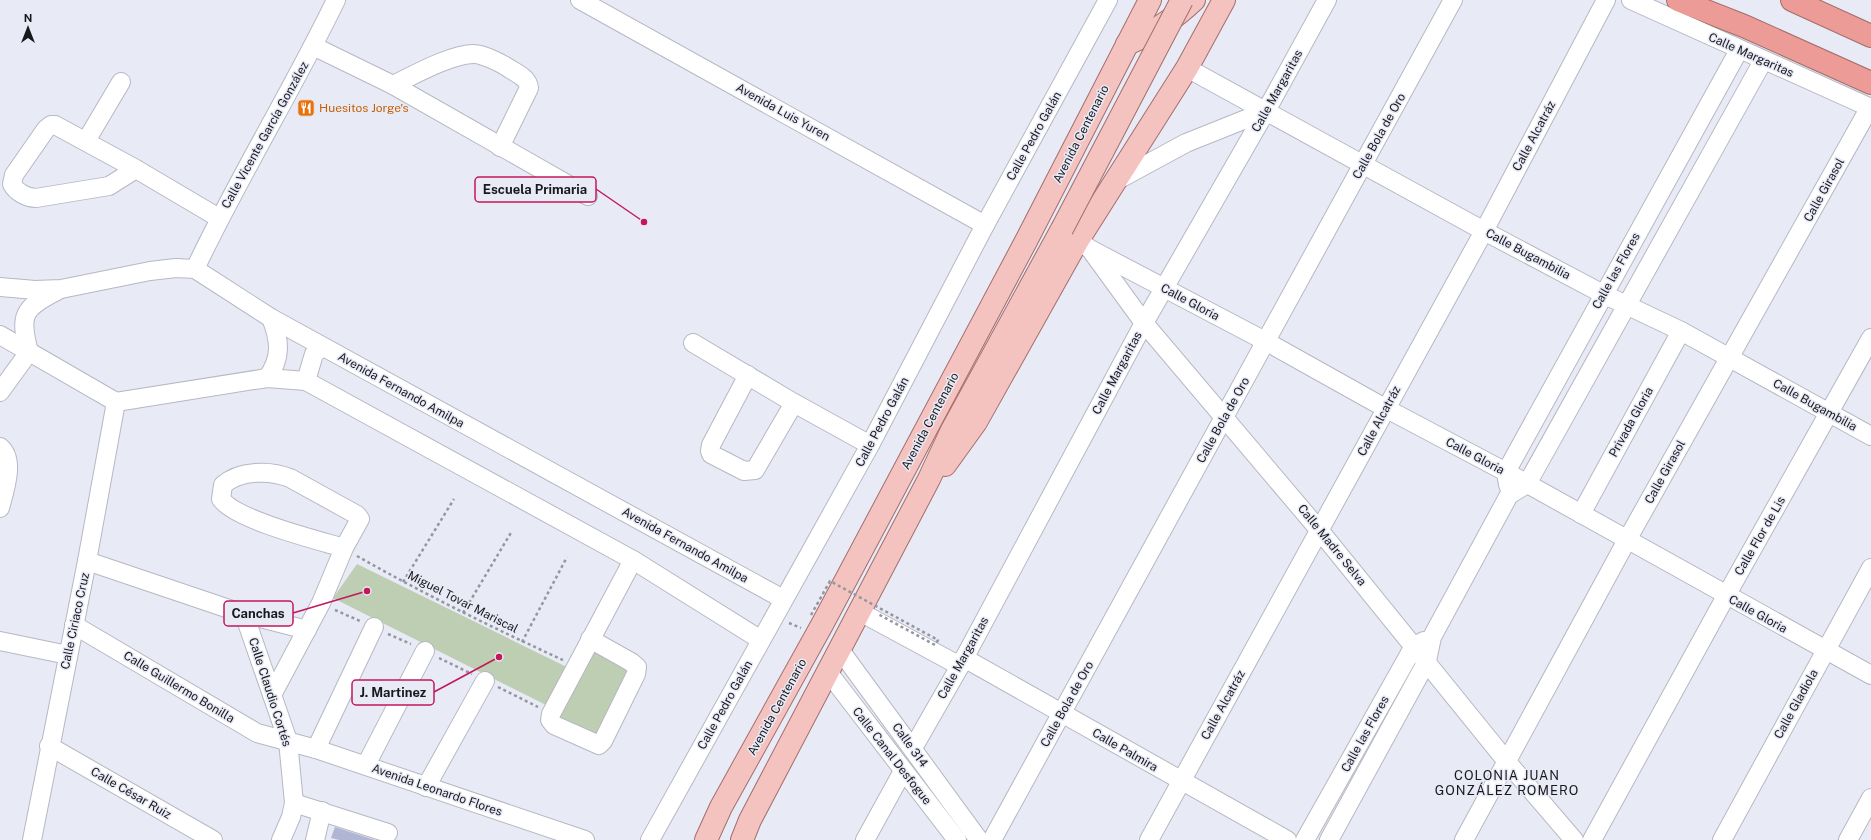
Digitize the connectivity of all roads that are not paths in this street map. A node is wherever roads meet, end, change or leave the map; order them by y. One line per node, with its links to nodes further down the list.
1 (336, 0): 18 (street, Calle Vicente García González)
2 (580, 0): 34 (street, Avenida Luis Yuren)
3 (1108, 0): 34 (street, Calle Pedro Galán)
4 (1150, 0): 17 (main road, Avenida Centenario)
5 (1182, 0): 36 (main road, Avenida Centenario, bridge)
6 (1194, 0): 17 (main road)
7 (1224, 0): 21 (main road, Avenida Centenario)
8 (1327, 0): 26 (street, Calle Margaritas)
9 (1453, 0): 29 (street, Calle Bola de Oro)
10 (1606, 0): 35 (street, Calle Alcatráz)
11 (1631, 0): 19 (street, Calle Margaritas)
12 (1678, 0): 15 (highway)
13 (1706, 0): 15 (highway)
14 (1792, 0): 16 (highway)
15 (1744, 26): 23 (highway)
16 (1871, 36)
17 (1127, 44): 118 (main road, Avenida Centenario)
18 (314, 46): 24 (street); 33 (street, Calle Vicente García González)
19 (1739, 50): 20 (street, Calle Margaritas); 41 (street, Calle las Flores)
20 (1764, 61): 25 (street, Calle Margaritas); 42 (street)
21 (1187, 68): 26 (street, Calle Bugambilia); 31 (main road, Avenida Centenario)
22 (121, 82): 27 (street)
23 (1871, 83)
24 (393, 86): 28 (street); 28 (street)
25 (1871, 108): 52 (street, Calle Girasol)
26 (1266, 111): 29 (street, Calle Bugambilia); 31 (street); 40 (street, Calle Margaritas)
27 (86, 141): 30 (street); 30 (street)
28 (500, 147): 32 (street)
29 (1364, 164): 35 (street, Calle Bugambilia); 48 (street, Calle Bola de Oro)
30 (136, 169): 33 (street)
31 (1113, 183): 36 (main road, Avenida Centenario)
32 (588, 196)
33 (219, 218): 37 (street, Calle Vicente García González)
34 (985, 225): 63 (street, Calle Pedro Galán)
35 (1484, 231): 41 (street, Calle Bugambilia); 59 (street, Calle Alcatráz)
36 (1077, 239): 40 (street, Calle Gloria); 44 (street, Calle Madre Selva); 78 (main road, Avenida Centenario)
37 (195, 269): 39 (street); 43 (street, Avenida Fernando Amilpa)
38 (0, 287): 39 (street)
39 (62, 289): 51 (street)
40 (1166, 289): 44 (street, Calle Margaritas); 48 (street, Calle Gloria)
41 (1603, 294): 42 (street, Calle Bugambilia); 65 (street, Calle las Flores)
42 (1627, 305): 45 (street, Calle Bugambilia); 66 (street)
43 (271, 318): 50 (street, Avenida Fernando Amilpa); 54 (street)
44 (1144, 323): 61 (street, Calle Madre Selva); 92 (street, Calle Margaritas)
45 (1681, 331): 52 (street, Calle Bugambilia); 69 (street, Privada Gloria)
46 (0, 334): 51 (street)
47 (1871, 338): 60 (street, Calle Flor de Lis)
48 (1267, 342): 59 (street, Calle Gloria); 61 (street, Calle Bola de Oro)
49 (693, 343): 53 (street)
50 (322, 347): 55 (street); 77 (street, Avenida Fernando Amilpa)
51 (28, 352): 56 (street); 57 (street)
52 (1729, 358): 60 (street, Calle Bugambilia); 71 (street, Calle Girasol)
53 (748, 375): 58 (street); 58 (street)
54 (267, 378): 55 (street); 57 (street)
55 (306, 381): 73 (street)
56 (0, 392)
57 (116, 402): 74 (street, Calle Ciriaco Cruz)
58 (794, 403): 63 (street)
59 (1385, 408): 65 (street, Calle Gloria); 70 (street, Calle Alcatráz)
60 (1830, 414): 62 (street, Calle Bugambilia); 76 (street, Calle Flor de Lis)
61 (1224, 416): 70 (street, Calle Madre Selva); 98 (street, Calle Bola de Oro)
62 (1871, 436)
63 (870, 445): 77 (street, Calle Pedro Galán)
64 (0, 447): 68 (street)
65 (1506, 472): 66 (street, Calle Gloria); 67 (street)
66 (1527, 484): 67 (street); 69 (street, Calle Gloria)
67 (1509, 495): 83 (street, Calle las Flores)
68 (0, 508)
69 (1581, 514): 71 (street, Calle Gloria)
70 (1320, 530): 87 (street, Calle Madre Selva); 106 (street, Calle Alcatráz)
71 (1627, 540): 76 (street, Calle Gloria); 103 (street, Calle Girasol)
72 (344, 548): 72 (street); 82 (street)
73 (633, 560): 84 (street); 85 (street)
74 (87, 561): 79 (street); 80 (street, Calle Ciriaco Cruz)
75 (1871, 568): 90 (street, Calle Gladiola)
76 (1726, 596): 90 (street, Calle Gloria); 130 (street, Calle Flor de Lis)
77 (783, 598): 85 (street, Calle Pedro Galán)
78 (869, 613): 88 (main road, Avenida Centenario); 92 (street, Calle Palmira)
79 (244, 614): 82 (street); 97 (street, Calle Claudio Cortés)
80 (74, 624): 91 (street, Calle Ciriaco Cruz); 99 (street, Calle Guillermo Bonilla)
81 (374, 627): 102 (street)
82 (307, 630): 97 (street)
83 (1432, 637): 87 (street); 93 (street, Calle las Flores)
84 (590, 639): 84 (street)
85 (761, 640): 117 (street, Calle Pedro Galán)
86 (0, 641): 91 (street)
87 (1414, 646): 93 (street, Calle Madre Selva); 126 (street, Calle las Flores)
88 (840, 650): 94 (main road, Avenida Centenario); 101 (street, Calle 314)
89 (425, 651): 104 (street)
90 (1825, 651): 95 (street, Calle Gloria); 131 (street, Calle Gladiola)
91 (68, 655): 100 (street, Calle Ciriaco Cruz)
92 (962, 662): 98 (street, Calle Palmira); 101 (street, Calle Margaritas)
93 (1427, 662): 103 (street, Calle Madre Selva); 127 (street, Calle las Flores)
94 (828, 672): 105 (street, Calle Canal Desfogue); 119 (main road, Avenida Centenario)
95 (1871, 676)
96 (485, 681): 107 (street)
97 (272, 695): 99 (street, Calle Claudio Cortés)
98 (1062, 713): 106 (street, Calle Palmira); 123 (street, Calle Bola de Oro)
99 (288, 741): 102 (street, Avenida Leonardo Flores); 109 (street, Calle Claudio Cortés)
100 (49, 746): 112 (street, Calle Ciriaco Cruz); 113 (street, Calle César Ruiz)
101 (913, 748): 122 (street, Calle 314)
102 (316, 749): 104 (street, Avenida Leonardo Flores)
103 (1508, 762): 128 (street, Calle Girasol); 129 (street, Calle Madre Selva)
104 (366, 765): 107 (street, Avenida Leonardo Flores)
105 (903, 770): 120 (street); 121 (street, Calle Canal Desfogue)
106 (1180, 782): 124 (street, Calle Alcatráz); 125 (street, Calle Palmira)
107 (426, 787): 116 (street, Avenida Leonardo Flores)
108 (1871, 798): 132 (street)
109 (294, 803): 110 (street); 114 (street, Calle Claudio Cortés)
110 (322, 811): 111 (street); 115 (street)
111 (388, 833)
112 (32, 840)
113 (213, 840)
114 (281, 840)
115 (315, 840)
116 (585, 840)
117 (650, 840)
118 (706, 840)
119 (742, 840)
120 (865, 840)
121 (957, 840)
122 (979, 840)
123 (992, 840)
124 (1149, 840)
125 (1287, 840)
126 (1305, 840)
127 (1329, 840)
128 (1464, 840)
129 (1574, 840)
130 (1592, 840)
131 (1722, 840)
132 (1848, 840)

